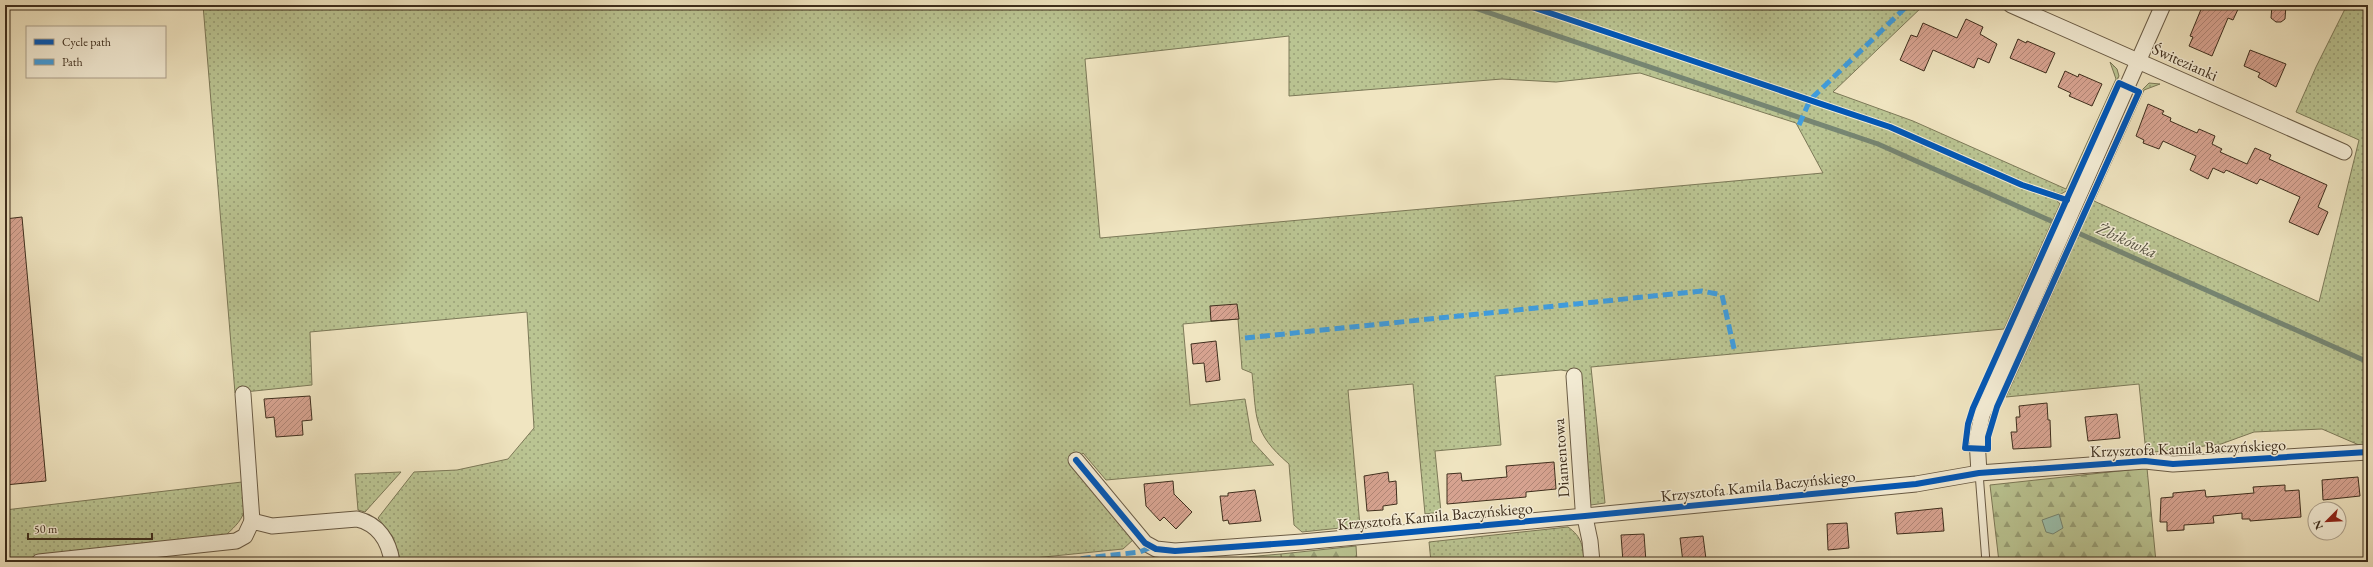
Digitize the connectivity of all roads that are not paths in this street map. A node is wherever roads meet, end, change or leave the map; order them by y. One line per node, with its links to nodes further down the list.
1 (2011, 5): 3 (street, Świtezianki)
2 (2163, 5): 3 (street)
3 (2139, 62): 4 (street, Świtezianki); 9 (street)
4 (2344, 152)
5 (1574, 376): 10 (street, Diamentowa)
6 (243, 394): 11 (street)
7 (2368, 452): 9 (street, Krzysztofa Kamila Baczyńskiego)
8 (1076, 460): 10 (street, Krzysztofa Kamila Baczyńskiego)
9 (1979, 473): 10 (street, Krzysztofa Kamila Baczyńskiego); 15 (lane)
10 (1585, 516): 14 (street, Diamentowa)
11 (252, 521): 12 (street); 13 (street)
12 (39, 562)
13 (392, 562)
14 (1592, 562)
15 (1986, 562)

